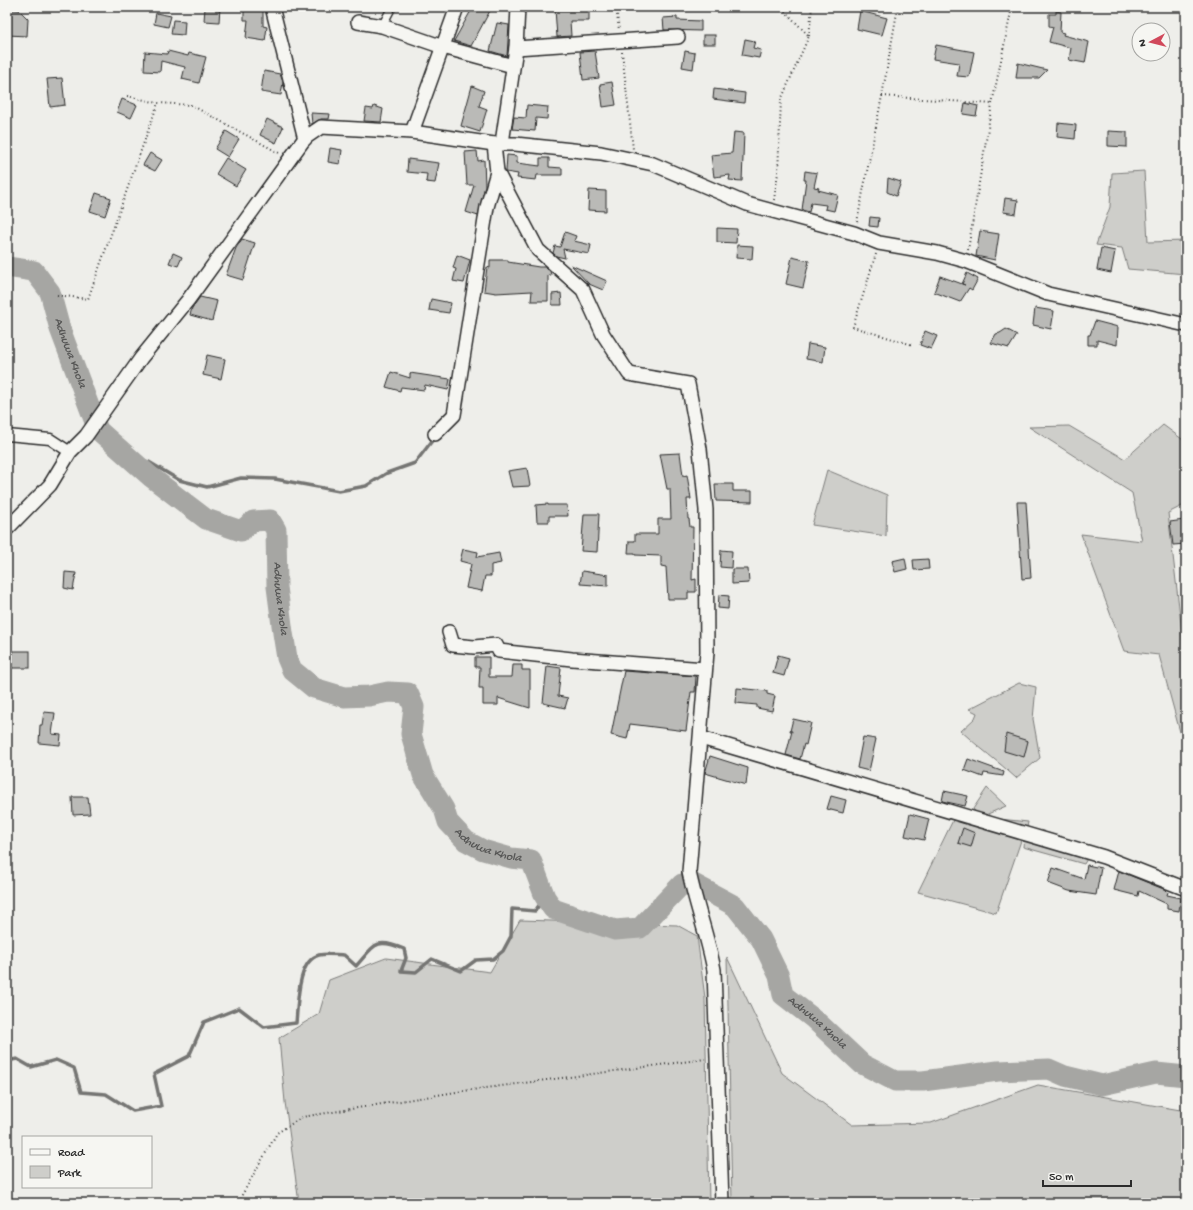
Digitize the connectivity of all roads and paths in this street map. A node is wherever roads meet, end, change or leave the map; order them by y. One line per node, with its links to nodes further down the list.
1 (272, 7): 23 (street)
2 (392, 7): 11 (lane)
3 (457, 7): 15 (street)
4 (518, 7): 16 (street)
5 (616, 7): 14 (path)
6 (781, 7): 12 (path)
7 (812, 7): 12 (path)
8 (898, 7): 19 (path)
9 (1012, 7): 21 (path)
10 (358, 22): 11 (street)
11 (382, 26): 15 (street)
12 (809, 36): 28 (path)
13 (678, 37): 14 (street)
14 (621, 42): 16 (street); 26 (path)
15 (443, 47): 17 (street); 22 (street)
16 (516, 48): 17 (street)
17 (513, 66): 24 (street)
18 (127, 96): 20 (path)
19 (882, 96): 21 (path); 29 (path)
20 (158, 103): 25 (path); 32 (path)
21 (992, 104): 31 (path)
22 (412, 132): 23 (street); 24 (street)
23 (305, 139): 25 (street)
24 (498, 144): 26 (street); 27 (street)
25 (290, 159): 37 (street)
26 (635, 160): 28 (street)
27 (498, 172): 35 (street); 40 (street)
28 (773, 209): 29 (street)
29 (854, 233): 30 (street)
30 (879, 243): 31 (street); 34 (path)
31 (966, 261): 33 (street)
32 (57, 295)
33 (1186, 326)
34 (913, 345)
35 (435, 434)
36 (7, 435): 37 (street)
37 (70, 452): 38 (street)
38 (7, 529)
39 (449, 632): 40 (street)
40 (705, 669): 41 (street)
41 (701, 738): 42 (street); 43 (street)
42 (1186, 889)
43 (717, 1057): 44 (path); 45 (street)
44 (240, 1203)
45 (722, 1203)

